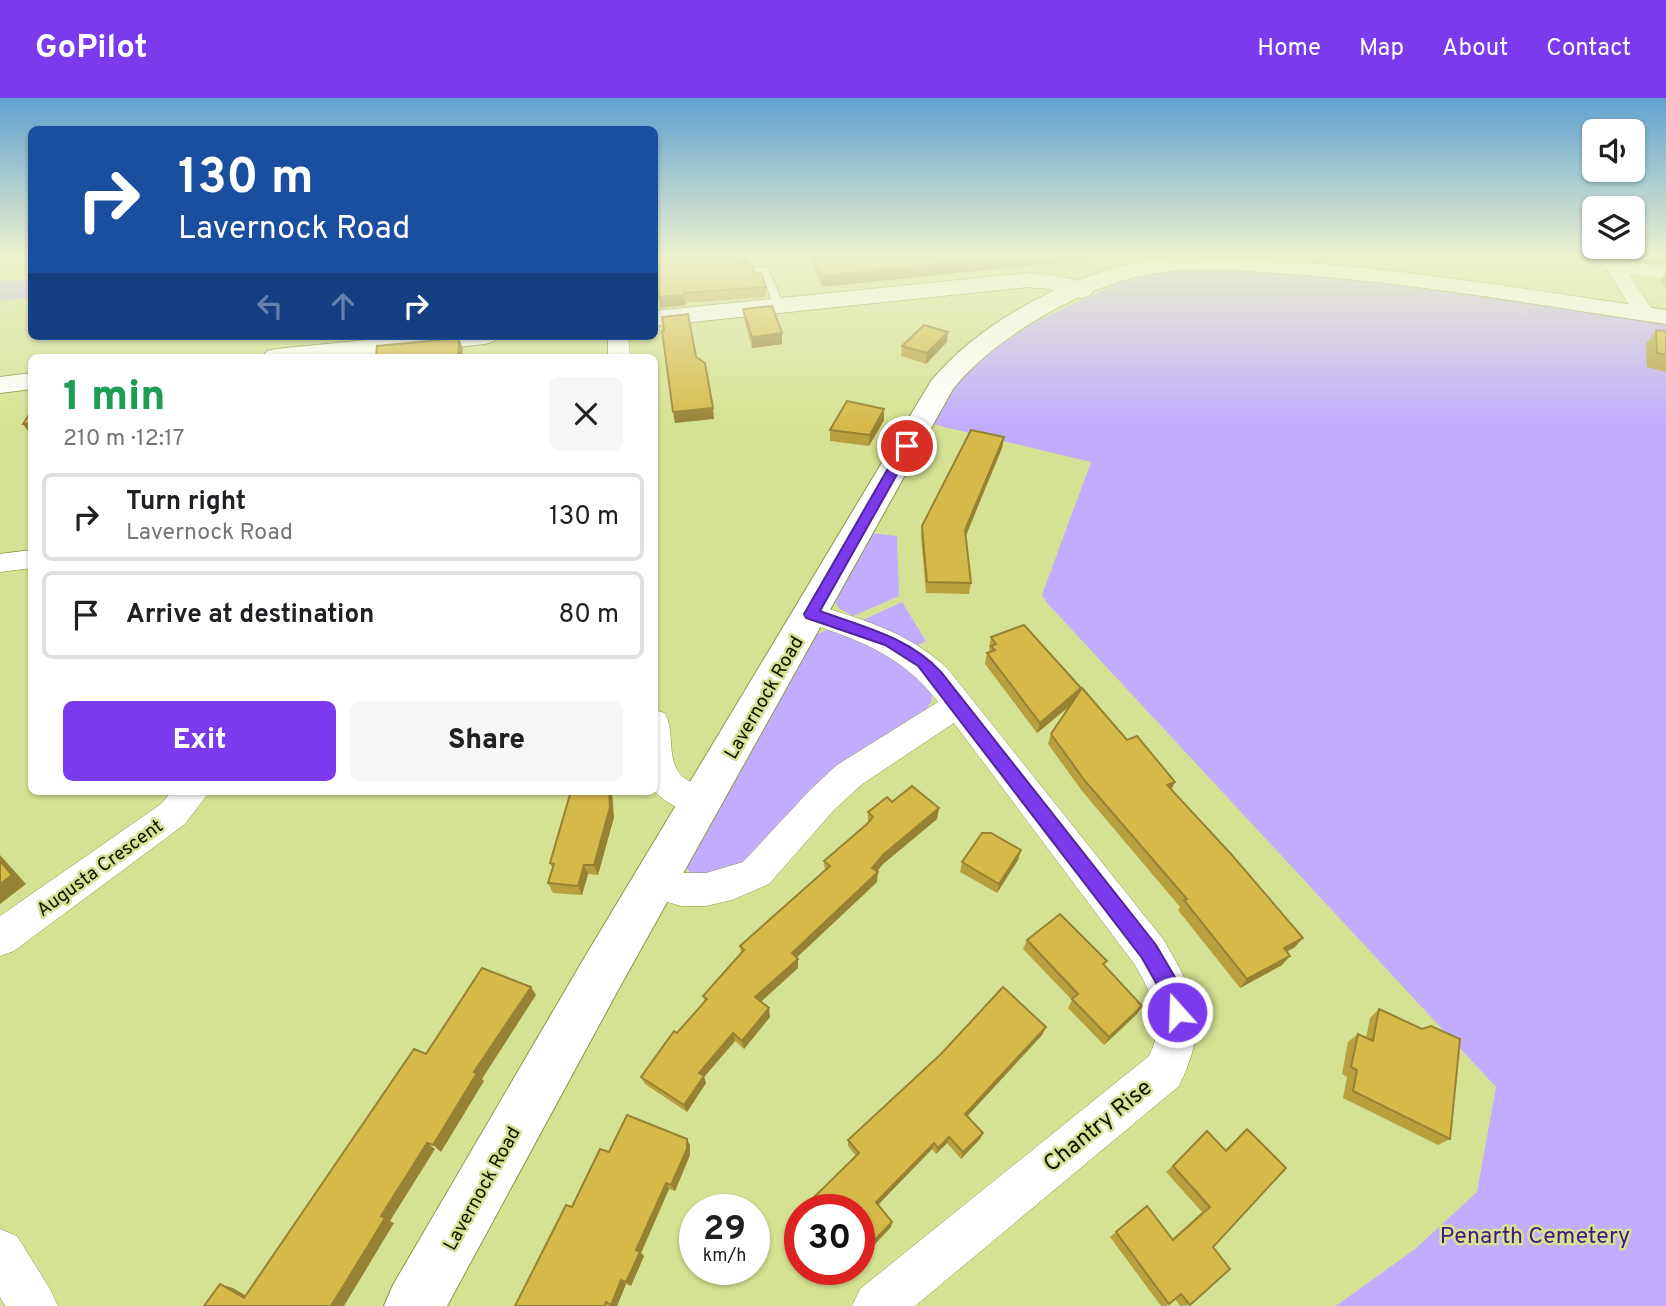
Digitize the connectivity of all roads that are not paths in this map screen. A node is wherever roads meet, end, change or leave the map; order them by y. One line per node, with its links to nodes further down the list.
1 (708, 313): 3 (main road)
2 (1036, 313): 10 (main road, Lavernock Road)
3 (658, 319)
4 (445, 340): 5 (main road)
5 (305, 354)
6 (28, 382): 7 (main road)
7 (0, 385)
8 (28, 560): 9 (street)
9 (0, 563)
10 (811, 614): 11 (street, Chantry Rise); 14 (main road, Lavernock Road)
11 (958, 705): 15 (street); 20 (street, Chantry Rise)
12 (658, 761): 14 (street)
13 (190, 795): 16 (street, Augusta Crescent)
14 (702, 802): 15 (main road, Lavernock Road)
15 (656, 883): 19 (main road, Lavernock Road)
16 (0, 938)
17 (0, 1253): 18 (street)
18 (33, 1306)
19 (414, 1306)
20 (877, 1306)

